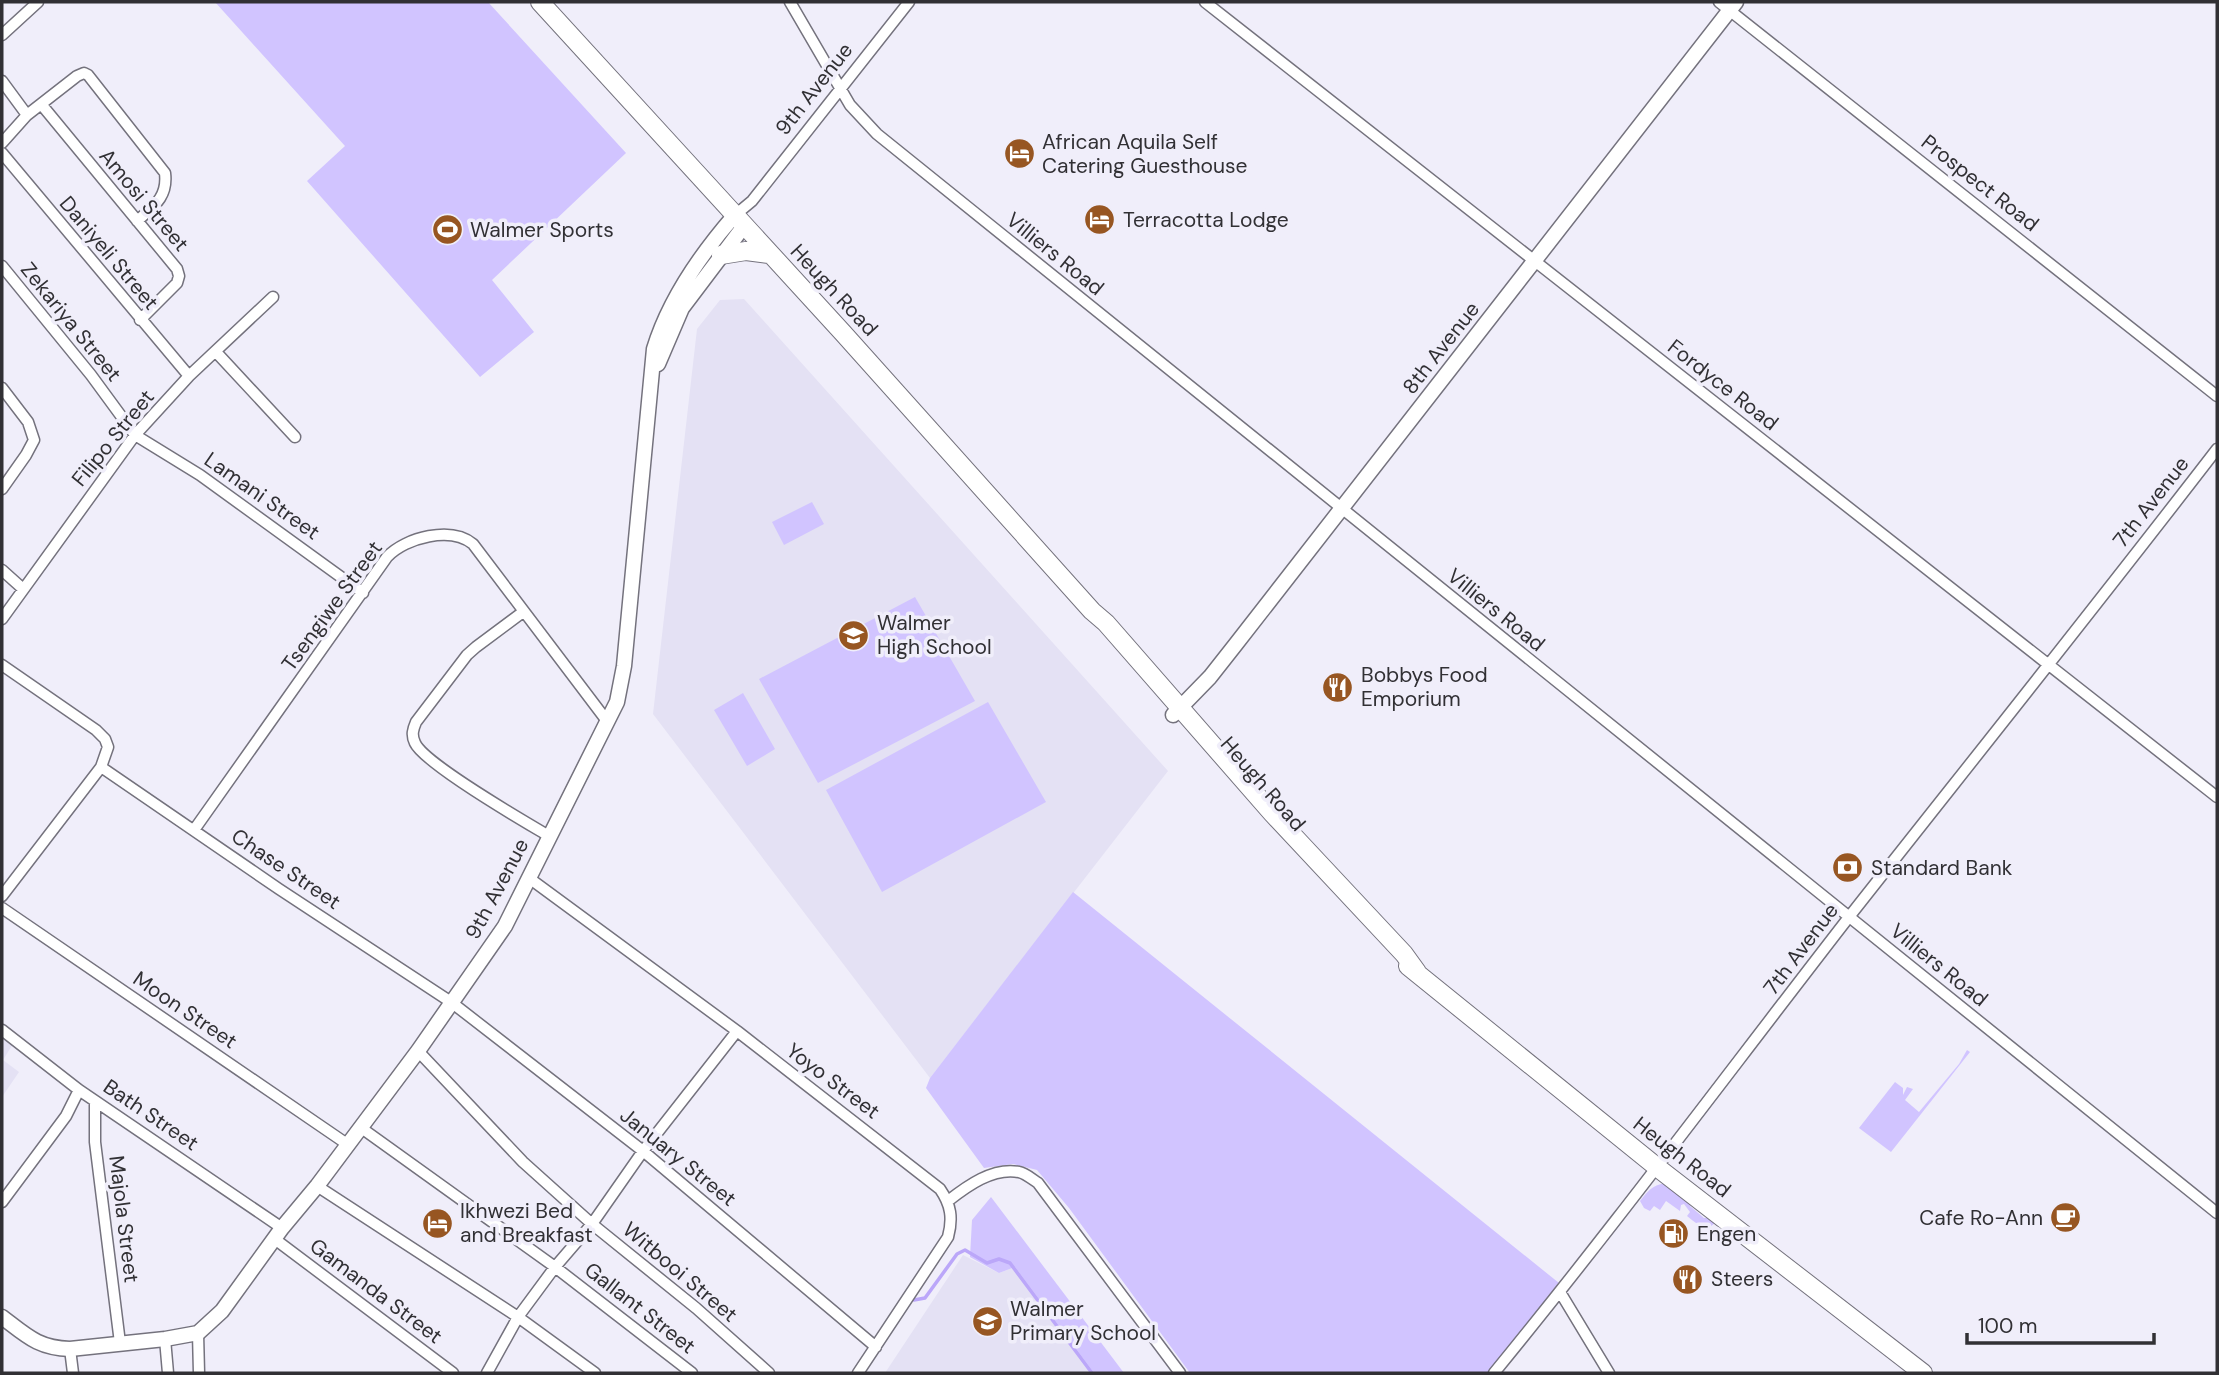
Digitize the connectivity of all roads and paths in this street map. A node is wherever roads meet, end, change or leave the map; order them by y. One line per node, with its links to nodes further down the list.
1 (36, 2): 7 (street)
2 (540, 2): 15 (main road, Heugh Road)
3 (790, 2): 9 (street, Villiers Road)
4 (909, 2): 9 (street, 9th Avenue)
5 (1205, 2): 18 (street, Fordyce Road)
6 (1728, 5): 18 (street, 8th Avenue); 26 (street, Prospect Road)
7 (2, 35)
8 (2, 81): 11 (street)
9 (841, 89): 15 (street, 9th Avenue); 31 (street, Villiers Road)
10 (41, 104): 11 (street, Daniyeli Street); 14 (street, Amosi Street); 14 (street, Daniyeli Street)
11 (27, 115): 12 (street, Daniyeli Street)
12 (2, 143)
13 (2, 153): 21 (street, Daniyeli Street)
14 (137, 221): 21 (street, Amosi Street)
15 (739, 221): 16 (main road, Heugh Road); 17 (street, 9th Avenue); 24 (street, 9th Avenue)
16 (769, 254): 17 (main road); 39 (main road, Heugh Road)
17 (721, 255): 24 (street, 9th Avenue)
18 (1535, 261): 31 (street, 8th Avenue); 38 (street, Fordyce Road)
19 (2, 266): 27 (street, Zekariya Street)
20 (273, 297): 22 (street, Filipo Street)
21 (140, 320): 23 (street, Daniyeli Street)
22 (216, 352): 23 (street, Filipo Street); 28 (street)
23 (189, 376): 27 (street, Filipo Street)
24 (649, 385): 40 (street, 9th Avenue)
25 (2, 388): 30 (street)
26 (2217, 396)
27 (135, 435): 33 (street, Filipo Street); 34 (street, Lamani Street)
28 (295, 438)
29 (2217, 449): 38 (street, 7th Avenue)
30 (2, 489)
31 (1342, 510): 39 (street, 8th Avenue); 48 (street, Villiers Road)
32 (2, 570): 33 (street)
33 (22, 588): 36 (street, Filipo Street)
34 (363, 593): 35 (street, Tsengiwe Street); 43 (street, Tsengiwe Street)
35 (523, 612): 40 (street, Tsengiwe Street); 44 (street)
36 (2, 619)
37 (2, 665): 41 (street)
38 (2050, 665): 42 (street, Fordyce Road); 48 (street, 7th Avenue)
39 (1177, 712): 58 (main road, Heugh Road)
40 (607, 721): 44 (street, 9th Avenue)
41 (101, 766): 43 (street, Chase Street); 46 (street)
42 (2217, 797)
43 (194, 830): 49 (street, Chase Street)
44 (549, 836): 45 (street, 9th Avenue)
45 (529, 878): 49 (street, 9th Avenue); 51 (street, Yoyo Street)
46 (2, 896)
47 (2, 908): 56 (street, Moon Street)
48 (1849, 918): 58 (street, 7th Avenue); 62 (street, Villiers Road)
49 (451, 1002): 52 (street, 9th Avenue); 57 (street, January Street)
50 (2, 1030): 53 (street, Bath Street)
51 (737, 1031): 57 (street); 60 (street, Yoyo Street)
52 (418, 1051): 55 (street, 9th Avenue); 63 (street, Witbooi Street)
53 (79, 1090): 54 (street, Bath Street); 61 (street)
54 (95, 1101): 64 (street, Bath Street); 71 (street, Majola Street)
55 (359, 1128): 56 (street, 9th Avenue); 65 (street, Gallant Street)
56 (347, 1144): 59 (street, 9th Avenue)
57 (643, 1151): 63 (street); 72 (street, January Street)
58 (1658, 1168): 66 (street, 7th Avenue); 86 (main road, Heugh Road)
59 (317, 1186): 64 (street, 9th Avenue); 68 (street)
60 (948, 1201): 72 (street); 83 (street)
61 (2, 1202)
62 (2217, 1213)
63 (592, 1224): 65 (street); 81 (street, Witbooi Street)
64 (279, 1234): 69 (street, 9th Avenue); 77 (street, Gamanda Street)
65 (555, 1267): 68 (street); 80 (street, Gallant Street)
66 (1560, 1293): 84 (street, 7th Avenue); 85 (street)
67 (2, 1317): 73 (street)
68 (518, 1317): 78 (street); 79 (street)
69 (198, 1333): 70 (street); 76 (street)
70 (165, 1339): 71 (street); 75 (street)
71 (120, 1343): 73 (street)
72 (876, 1347): 82 (street)
73 (70, 1349): 74 (street)
74 (73, 1373)
75 (168, 1373)
76 (199, 1373)
77 (453, 1373)
78 (487, 1373)
79 (595, 1373)
80 (692, 1373)
81 (769, 1373)
82 (858, 1373)
83 (1180, 1373)
84 (1494, 1373)
85 (1609, 1373)
86 (1923, 1373)

